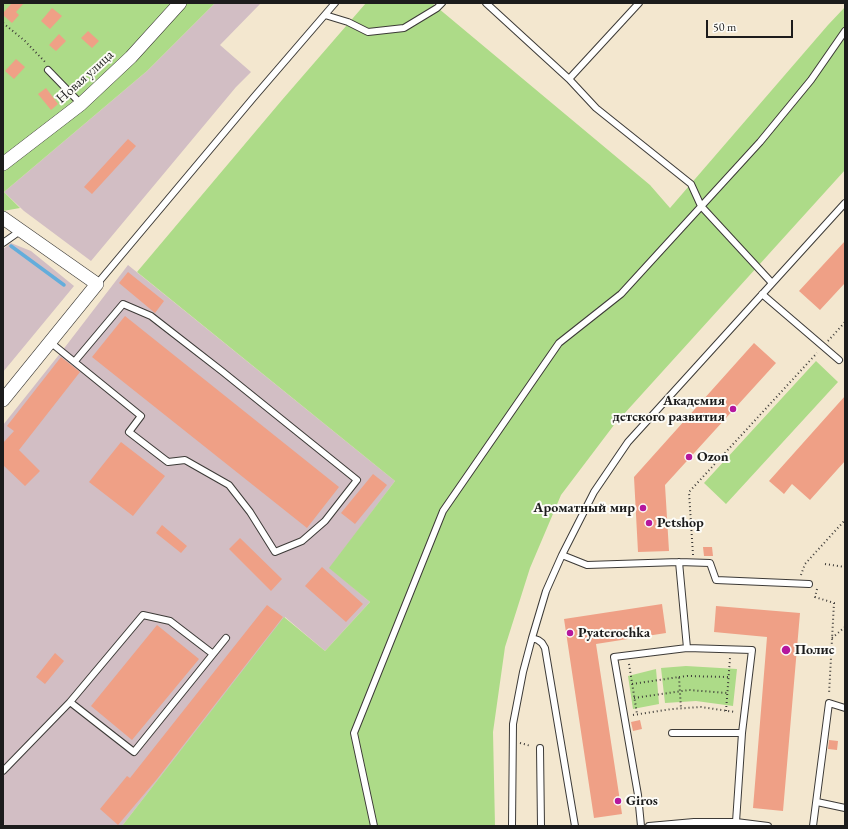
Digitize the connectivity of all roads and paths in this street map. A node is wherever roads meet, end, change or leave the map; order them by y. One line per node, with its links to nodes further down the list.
1 (180, 3): 11 (street, Новая улица)
2 (335, 3): 6 (lane)
3 (442, 3): 6 (lane)
4 (486, 3): 10 (lane)
5 (639, 3): 10 (lane)
6 (325, 15): 19 (lane)
7 (3, 23): 9 (path)
8 (845, 32): 14 (lane)
9 (48, 70): 11 (lane)
10 (569, 79): 14 (lane)
11 (81, 104): 12 (street, Новая улица)
12 (3, 164)
13 (845, 203): 18 (lane)
14 (701, 206): 18 (lane); 66 (lane)
15 (3, 218): 16 (street)
16 (20, 231): 17 (lane); 19 (street)
17 (3, 243)
18 (772, 283): 20 (lane)
19 (97, 284): 22 (street)
20 (762, 294): 23 (lane); 28 (lane)
21 (845, 322): 23 (path)
22 (50, 342): 25 (lane); 26 (street)
23 (822, 346): 24 (lane); 30 (path)
24 (839, 360)
25 (75, 361): 25 (lane)
26 (3, 400)
27 (845, 520): 33 (path)
28 (562, 555): 29 (lane); 38 (lane)
29 (679, 562): 30 (lane); 40 (lane)
30 (693, 562): 33 (lane)
31 (825, 564): 32 (path)
32 (845, 568)
33 (798, 583): 35 (lane)
34 (818, 583): 39 (path)
35 (809, 584)
36 (845, 627): 39 (path)
37 (226, 638): 42 (lane)
38 (532, 638): 67 (lane); 69 (lane)
39 (832, 639): 51 (path)
40 (687, 648): 41 (lane); 43 (lane)
41 (731, 649): 45 (path); 55 (lane)
42 (213, 654): 50 (lane); 50 (lane)
43 (628, 655): 46 (path); 57 (lane)
44 (679, 677): 45 (path); 46 (path); 47 (path)
45 (729, 677): 48 (path)
46 (632, 684): 49 (path)
47 (680, 692): 48 (path); 49 (path); 53 (path)
48 (727, 693): 54 (path)
49 (634, 698): 56 (path)
50 (70, 702): 61 (lane)
51 (829, 703): 52 (lane); 62 (lane)
52 (845, 708)
53 (681, 709): 54 (path); 56 (path)
54 (726, 711): 55 (path)
55 (745, 713): 59 (lane)
56 (636, 714): 57 (path)
57 (625, 716): 70 (lane)
58 (672, 733): 59 (lane)
59 (742, 733): 64 (lane)
60 (540, 748): 68 (lane)
61 (3, 771)
62 (817, 802): 63 (lane); 73 (lane)
63 (845, 808)
64 (736, 822): 65 (lane); 72 (lane)
65 (694, 824): 71 (lane)
66 (374, 826)
67 (512, 826)
68 (541, 826)
69 (575, 826)
70 (641, 826)
71 (649, 826)
72 (768, 826)
73 (813, 826)

